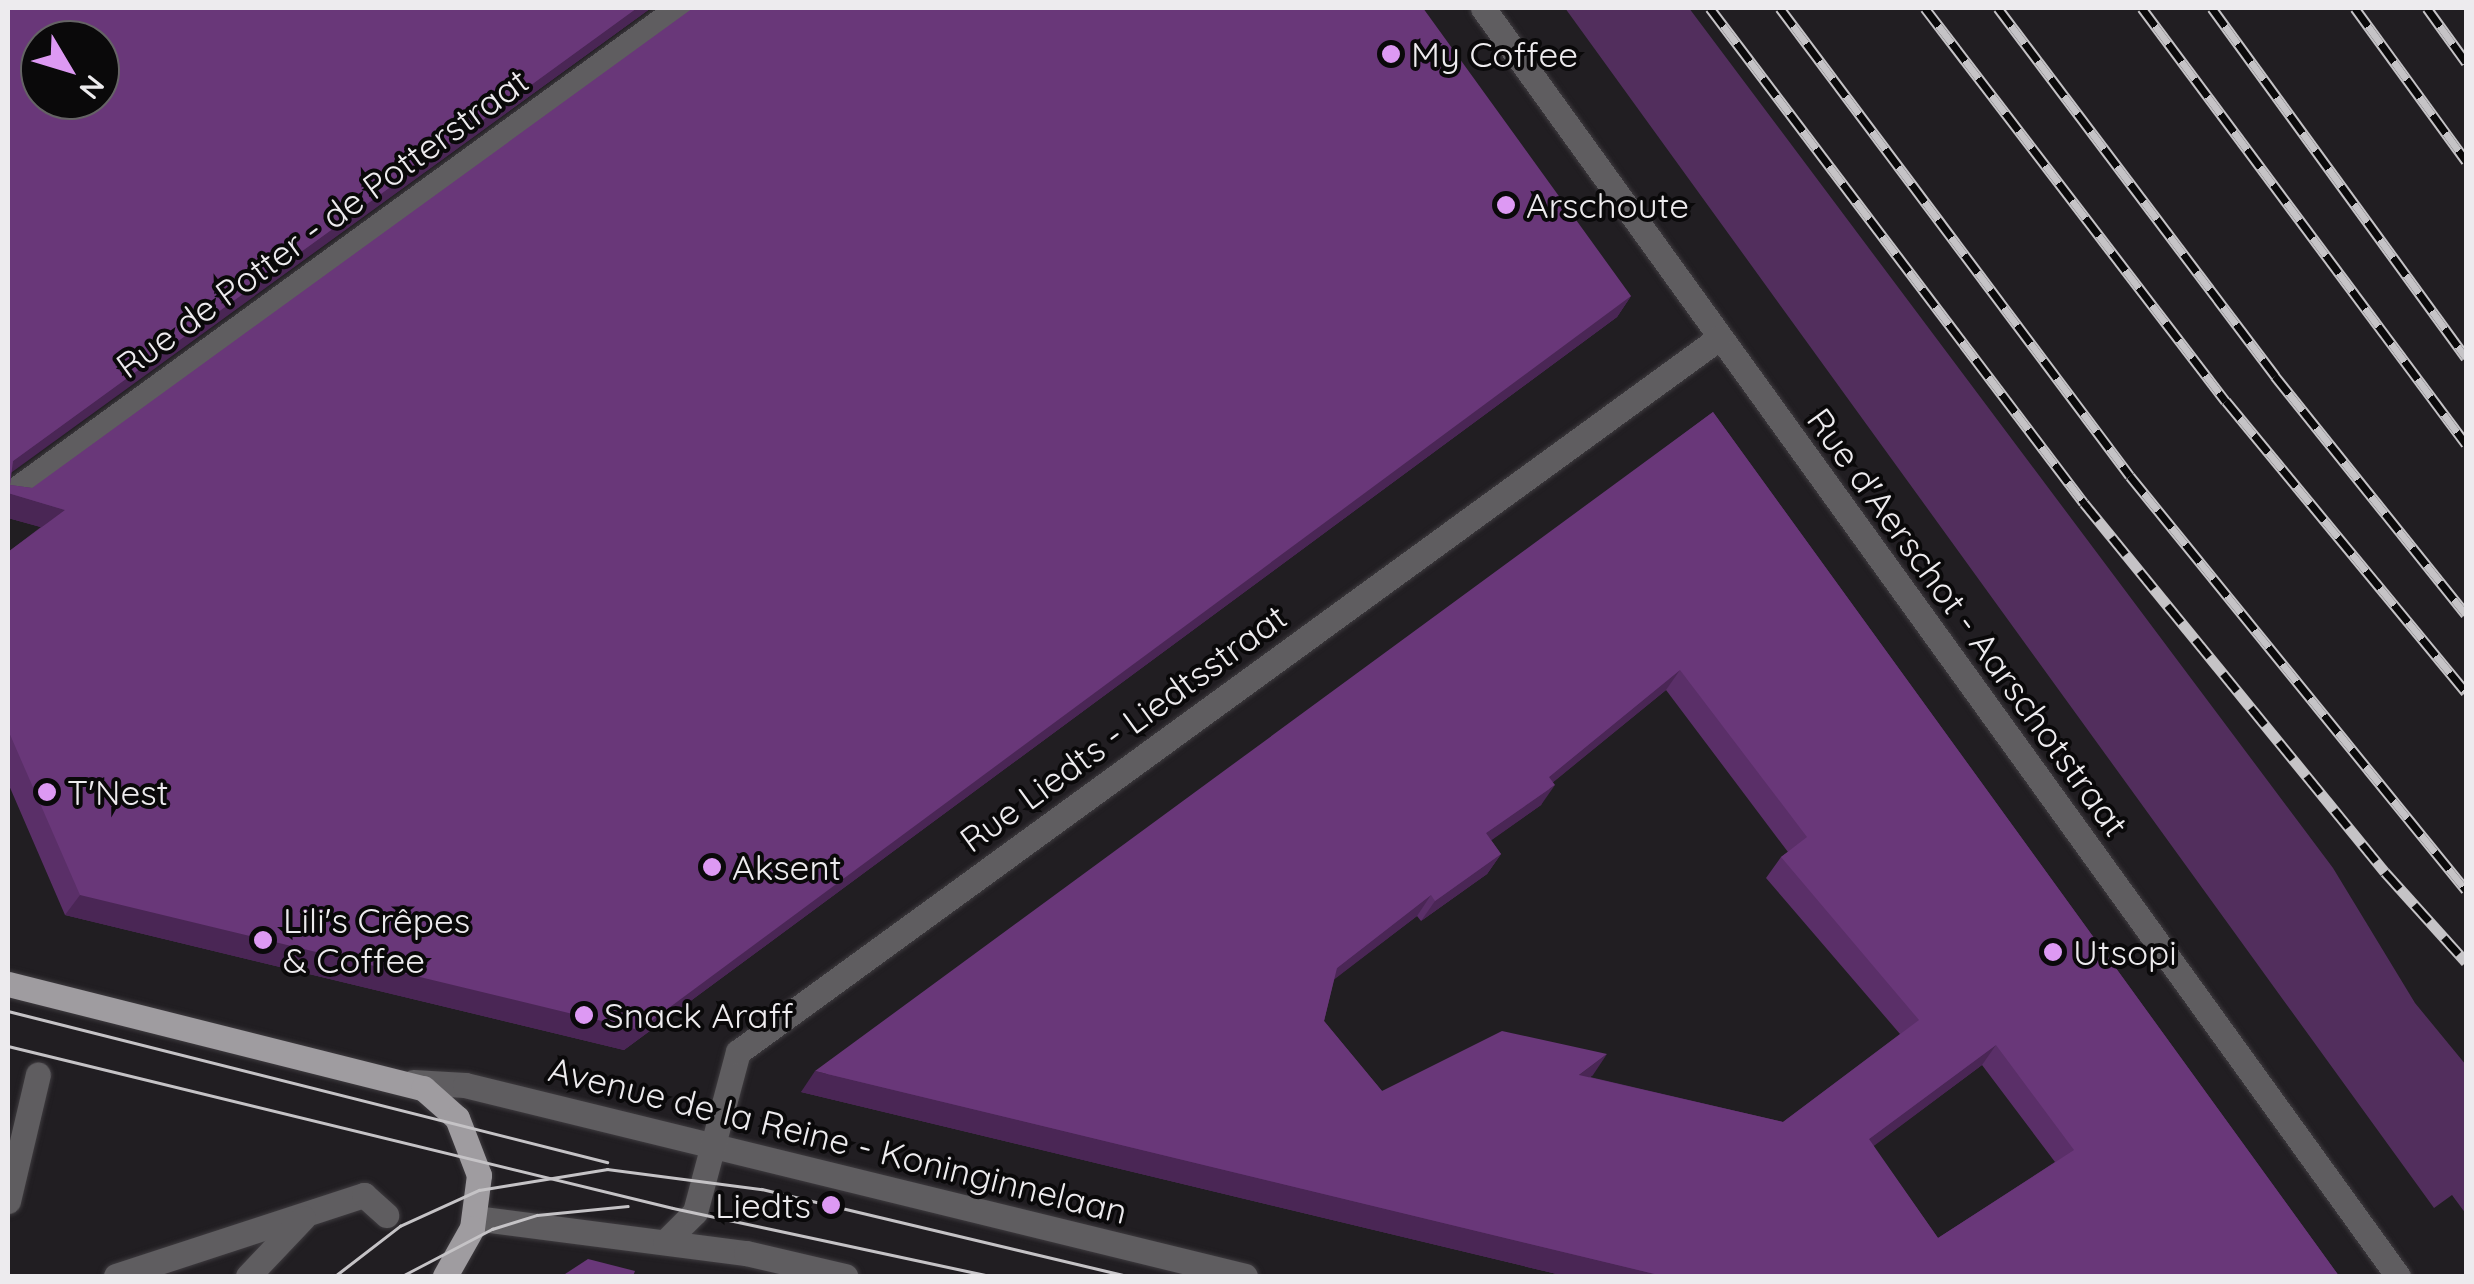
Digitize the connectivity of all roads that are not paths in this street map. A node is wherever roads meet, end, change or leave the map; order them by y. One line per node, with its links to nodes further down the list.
1 (678, 8): 4 (street, Rue de Potter - de Potterstraat)
2 (1483, 8): 3 (street, Rue d'Aerschot - Aarschotstraat)
3 (1719, 338): 8 (street, Rue Liedts - Liedtsstraat); 19 (street, Rue d'Aerschot - Aarschotstraat)
4 (8, 496)
5 (8, 984): 7 (main road)
6 (38, 1074): 9 (street)
7 (413, 1082): 8 (street, Avenue de la Reine - Koninginnelaan); 12 (main road)
8 (711, 1143): 13 (street, Rue Liedts - Liedtsstraat); 18 (street, Avenue de la Reine - Koninginnelaan)
9 (8, 1201)
10 (306, 1214): 11 (street); 14 (street); 15 (street)
11 (386, 1215)
12 (475, 1218): 13 (street); 16 (main road)
13 (665, 1242): 17 (street)
14 (116, 1276)
15 (248, 1276)
16 (444, 1276)
17 (846, 1276)
18 (1245, 1276)
19 (2398, 1276)

